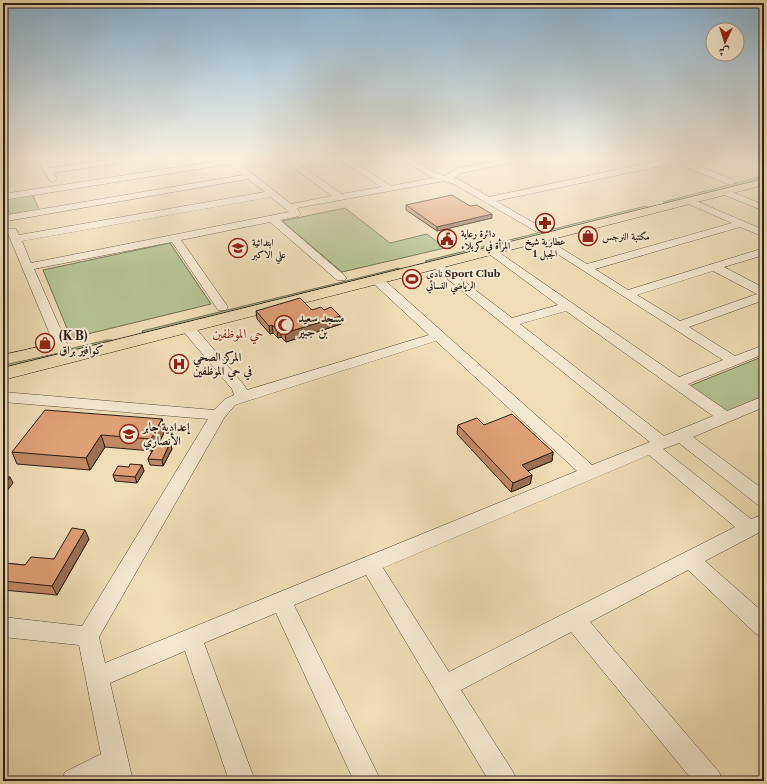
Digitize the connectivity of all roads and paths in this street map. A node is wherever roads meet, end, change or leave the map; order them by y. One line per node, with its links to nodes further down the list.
1 (52, 194): 15 (street)
2 (108, 194): 15 (street)
3 (272, 194): 17 (street); 25 (street)
4 (334, 194): 11 (street)
5 (358, 194): 11 (street)
6 (477, 194): 13 (street)
7 (515, 194): 13 (street)
8 (700, 194): 16 (main road)
9 (710, 194): 14 (main road)
10 (739, 194): 18 (street)
11 (339, 197): 17 (street)
12 (3, 198): 15 (street)
13 (487, 200): 22 (street)
14 (689, 201): 16 (main road); 21 (street)
15 (40, 202): 19 (street)
16 (657, 204): 22 (main road)
17 (289, 207): 20 (street)
18 (764, 208)
19 (5, 214): 25 (street)
20 (273, 219): 24 (street); 33 (street)
21 (741, 224): 23 (street); 32 (street)
22 (538, 234): 26 (main road); 28 (main road); 32 (street)
23 (764, 234)
24 (175, 238): 29 (street); 39 (street)
25 (16, 239): 29 (street)
26 (490, 251): 28 (main road); 38 (street)
27 (764, 251): 31 (street)
28 (428, 263): 30 (main road); 40 (street)
29 (27, 267): 46 (street)
30 (404, 267): 33 (main road); 34 (main road)
31 (714, 267): 35 (street); 36 (street)
32 (586, 268): 36 (street)
33 (341, 278): 39 (main road)
34 (377, 280): 42 (main road); 44 (street)
35 (764, 293)
36 (627, 294): 41 (street)
37 (764, 296): 41 (street)
38 (568, 306): 40 (street); 51 (street)
39 (222, 307): 43 (main road)
40 (510, 323): 58 (street)
41 (679, 326): 49 (street)
42 (188, 328): 43 (main road); 53 (street)
43 (137, 334): 45 (main road)
44 (439, 336): 53 (street); 59 (street)
45 (111, 340): 46 (main road); 50 (main road)
46 (61, 346): 48 (main road)
47 (764, 349): 49 (street)
48 (3, 360)
49 (734, 361): 51 (street)
50 (3, 374)
51 (678, 383): 56 (street)
52 (3, 397): 55 (street)
53 (242, 397): 55 (street)
54 (764, 400): 56 (street)
55 (218, 415): 68 (street)
56 (725, 417): 57 (street)
57 (680, 435): 58 (street); 60 (street)
58 (656, 445): 59 (street); 61 (street)
59 (590, 473): 63 (street)
60 (764, 500)
61 (756, 524): 62 (street)
62 (690, 559): 65 (street); 67 (street)
63 (370, 564): 64 (street); 71 (street)
64 (281, 601): 69 (street); 75 (street)
65 (574, 619): 71 (street); 77 (street)
66 (3, 627): 68 (street)
67 (764, 627)
68 (88, 636): 70 (street)
69 (191, 638): 70 (street); 74 (street)
70 (97, 677): 72 (street)
71 (445, 686): 76 (street)
72 (118, 771): 73 (street)
73 (74, 781)
74 (242, 781)
75 (368, 781)
76 (504, 781)
77 (710, 781)

